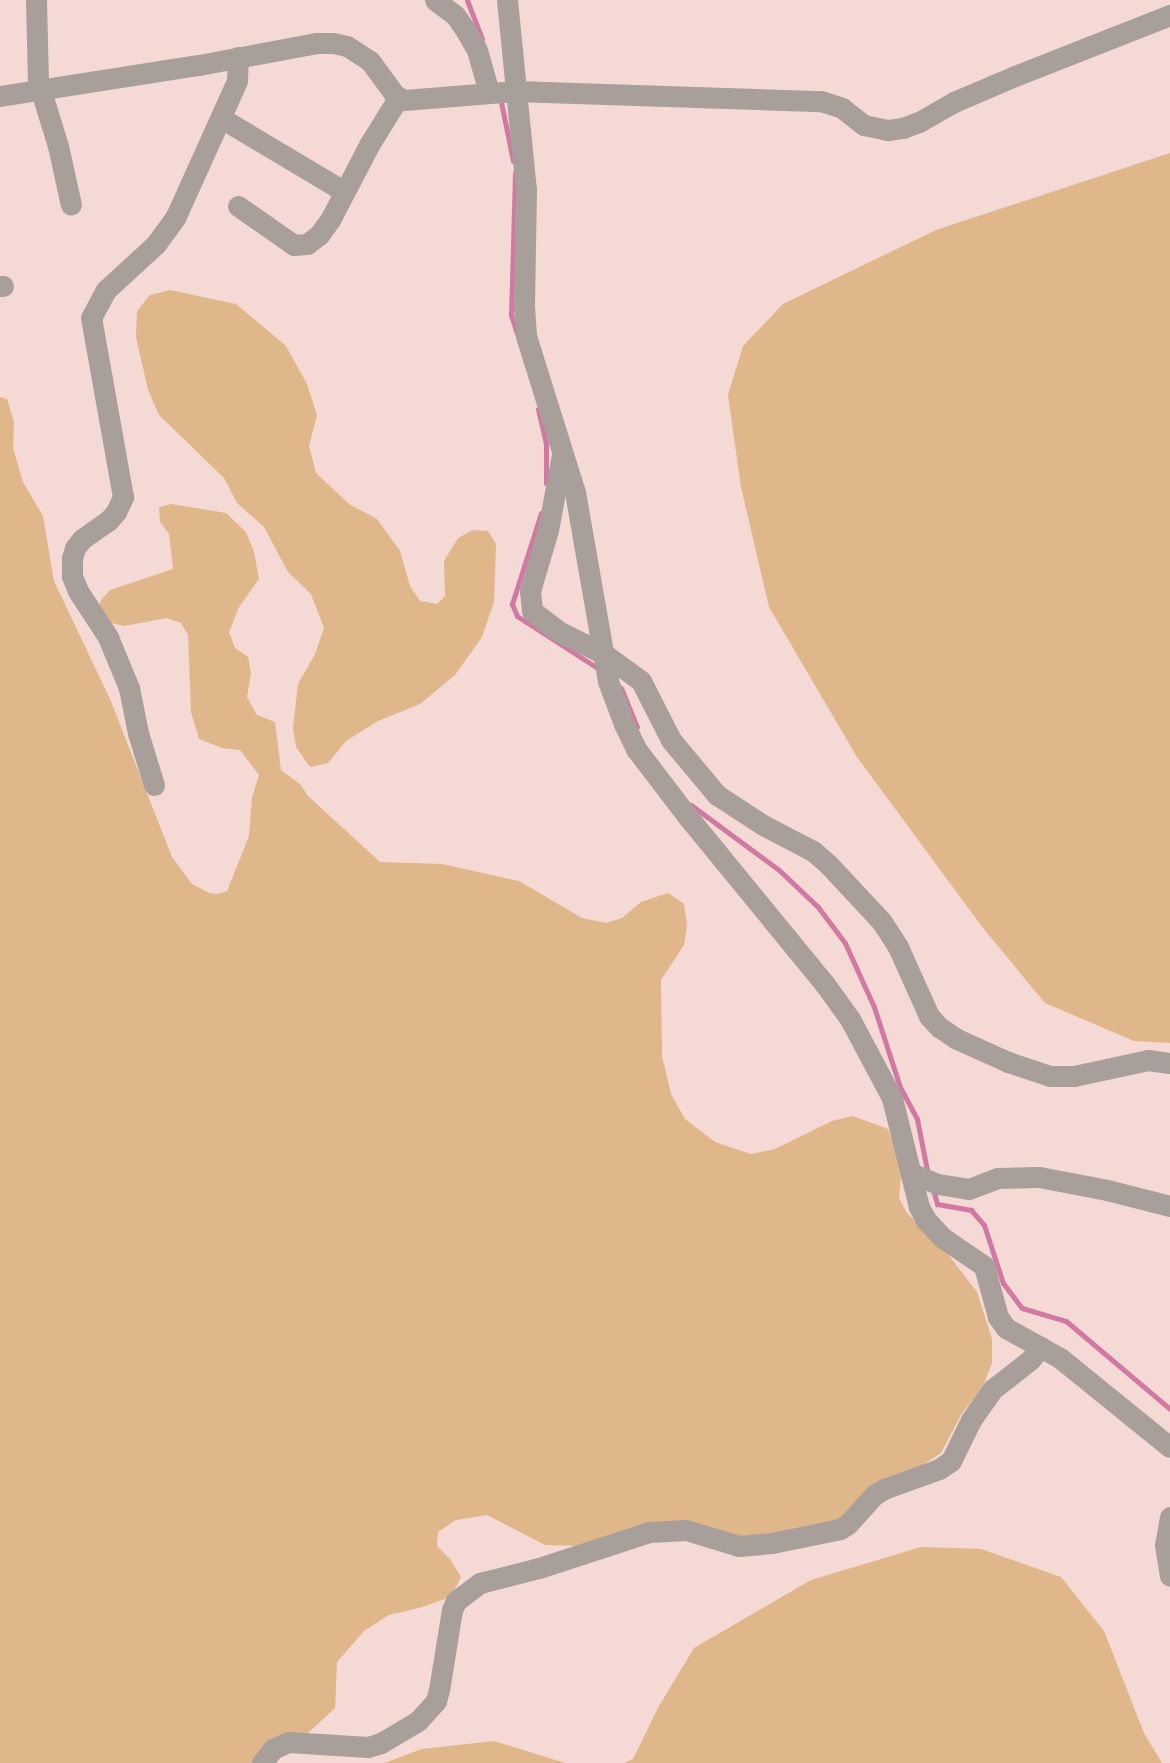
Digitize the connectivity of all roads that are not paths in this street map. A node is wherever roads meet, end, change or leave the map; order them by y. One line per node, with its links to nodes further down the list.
1 (36, 0): 6 (street)
2 (435, 0): 7 (street)
3 (507, 0): 7 (street)
4 (1170, 15): 7 (street)
5 (238, 57): 6 (street); 9 (street); 10 (street)
6 (41, 90): 8 (street); 12 (street)
7 (500, 91): 9 (street); 14 (street)
8 (0, 96)
9 (398, 98): 11 (street)
10 (221, 118): 11 (street); 16 (street)
11 (345, 192): 13 (street)
12 (71, 205)
13 (238, 206)
14 (562, 449): 15 (street); 15 (street)
15 (606, 666): 17 (street); 18 (street)
16 (154, 785)
17 (1170, 1064)
18 (913, 1174): 19 (street); 20 (street)
19 (1170, 1206)
20 (1041, 1347): 21 (street); 24 (street)
21 (1170, 1446)
22 (1170, 1516): 23 (street)
23 (1170, 1575)
24 (262, 1763)

